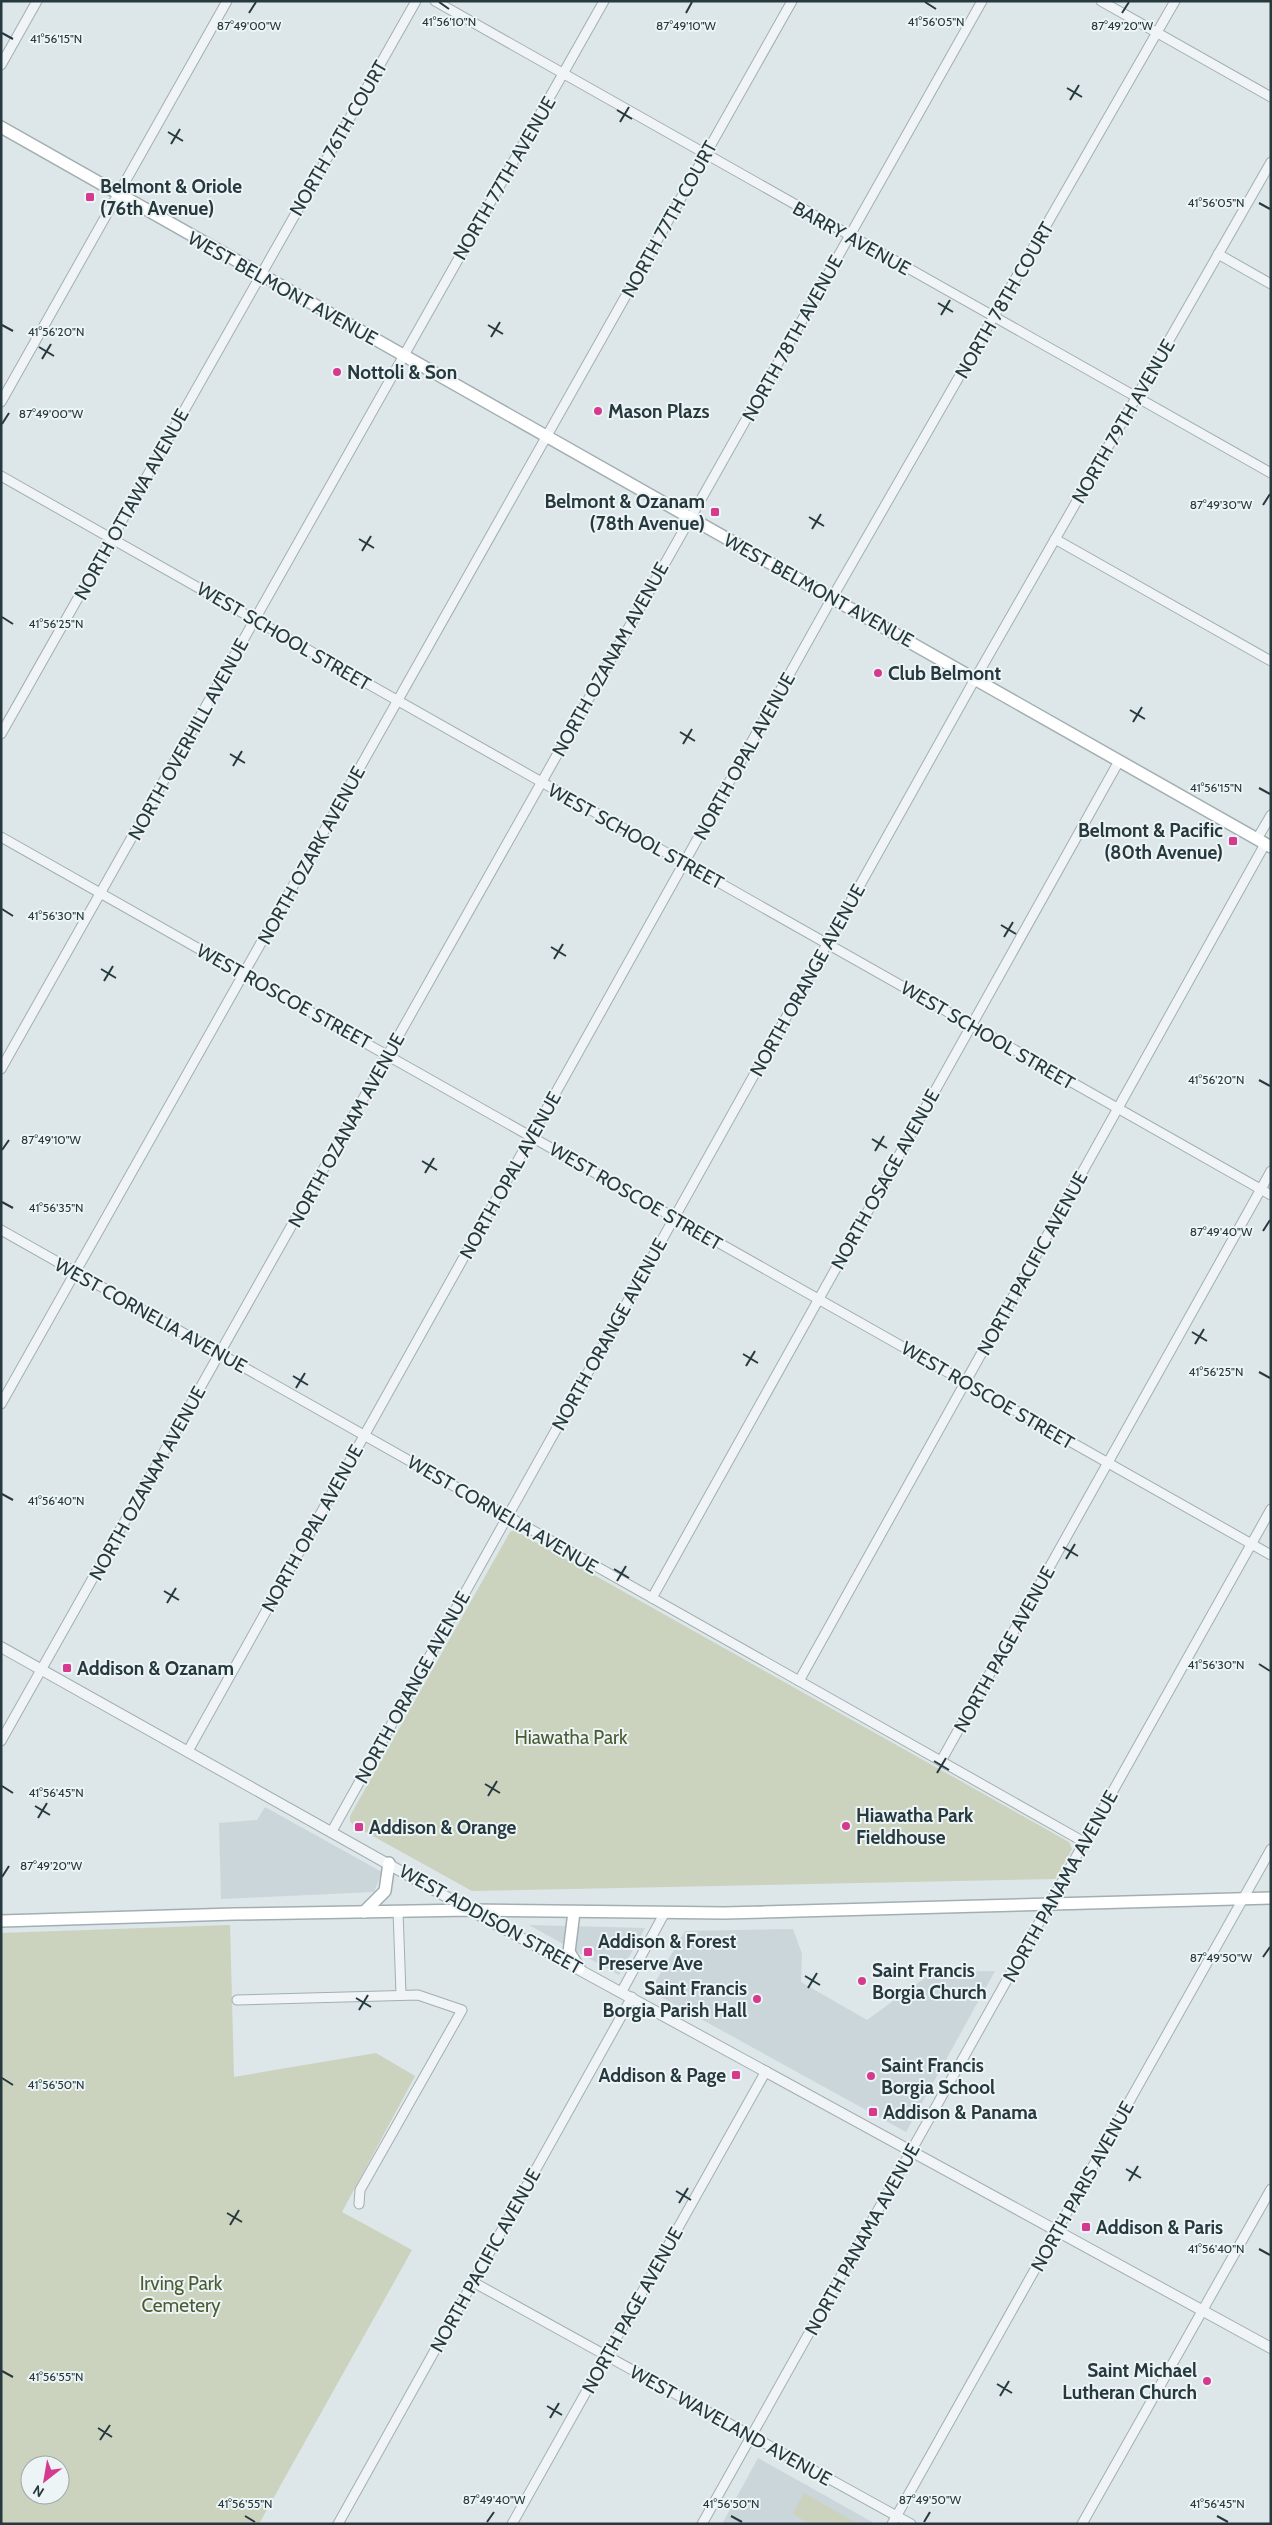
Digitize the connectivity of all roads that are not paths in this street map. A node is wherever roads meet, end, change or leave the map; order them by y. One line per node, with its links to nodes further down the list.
1 (37, 1): 11 (street)
2 (227, 1): 17 (street)
3 (416, 1): 20 (street, NORTH 76TH COURT)
4 (435, 1): 12 (street, BARRY AVENUE)
5 (604, 1): 12 (street, NORTH 77TH AVENUE)
6 (792, 1): 15 (street, NORTH 77TH COURT)
7 (982, 1): 18 (street, NORTH 78TH AVENUE)
8 (1101, 1): 10 (street)
9 (1175, 1): 10 (street, NORTH 78TH COURT)
10 (1157, 33): 13 (street); 22 (street, NORTH 78TH COURT)
11 (1, 65)
12 (563, 74): 15 (street, BARRY AVENUE); 23 (street, NORTH 77TH AVENUE)
13 (1271, 97)
14 (1, 127): 17 (main road, WEST BELMONT AVENUE)
15 (704, 155): 18 (street, BARRY AVENUE); 26 (street, NORTH 77TH COURT)
16 (1271, 162): 19 (street, NORTH 79TH AVENUE)
17 (118, 195): 20 (main road, WEST BELMONT AVENUE); 25 (street)
18 (849, 236): 22 (street, BARRY AVENUE); 29 (street, NORTH 78TH AVENUE)
19 (1218, 254): 21 (street); 24 (street, NORTH 79TH AVENUE)
20 (260, 275): 23 (main road, WEST BELMONT AVENUE); 30 (street, NORTH OTTAWA AVENUE)
21 (1271, 284)
22 (994, 318): 24 (street, BARRY AVENUE); 32 (street, NORTH 78TH COURT)
23 (403, 355): 26 (main road, WEST BELMONT AVENUE); 33 (street, NORTH OVERHILL AVENUE)
24 (1136, 398): 27 (street, BARRY AVENUE); 31 (street, NORTH 79TH AVENUE)
25 (1, 402)
26 (547, 437): 29 (main road, WEST BELMONT AVENUE); 36 (street, NORTH OZARK AVENUE)
27 (1271, 473)
28 (1, 476): 30 (street, WEST SCHOOL STREET)
29 (690, 518): 32 (main road, WEST BELMONT AVENUE); 39 (street, NORTH OZANAM AVENUE)
30 (111, 539): 33 (street, WEST SCHOOL STREET); 37 (street, NORTH OTTAWA AVENUE)
31 (1055, 539): 34 (street); 35 (street, NORTH 79TH AVENUE)
32 (832, 598): 35 (main road, WEST BELMONT AVENUE); 43 (street, NORTH OPAL AVENUE)
33 (255, 620): 36 (street, WEST SCHOOL STREET); 44 (street, NORTH OVERHILL AVENUE)
34 (1271, 660)
35 (975, 679): 38 (main road, WEST BELMONT AVENUE); 45 (street, NORTH ORANGE AVENUE)
36 (398, 701): 39 (street, WEST SCHOOL STREET); 46 (street, NORTH OZARK AVENUE)
37 (1, 734)
38 (1119, 761): 42 (main road, WEST BELMONT AVENUE); 47 (street, NORTH OSAGE AVENUE)
39 (541, 782): 43 (street, WEST SCHOOL STREET); 48 (street, NORTH OZANAM AVENUE)
40 (1271, 815): 42 (street, NORTH PACIFIC AVENUE)
41 (1, 837): 44 (street, WEST ROSCOE STREET)
42 (1264, 843): 50 (street, NORTH PACIFIC AVENUE)
43 (684, 863): 45 (street, WEST SCHOOL STREET); 51 (street, NORTH OPAL AVENUE)
44 (101, 893): 46 (street, WEST ROSCOE STREET); 49 (street, NORTH OVERHILL AVENUE)
45 (827, 944): 47 (street, WEST SCHOOL STREET); 55 (street, NORTH ORANGE AVENUE)
46 (244, 974): 48 (street, WEST ROSCOE STREET); 57 (street, NORTH OZARK AVENUE)
47 (970, 1025): 50 (street, WEST SCHOOL STREET); 58 (street, NORTH OSAGE AVENUE)
48 (388, 1055): 51 (street, WEST ROSCOE STREET); 59 (street, NORTH OZANAM AVENUE)
49 (1, 1069)
50 (1118, 1109): 53 (street, WEST SCHOOL STREET); 60 (street, NORTH PACIFIC AVENUE)
51 (531, 1136): 55 (street, WEST ROSCOE STREET); 62 (street, NORTH OPAL AVENUE)
52 (1271, 1170): 53 (street, NORTH PAGE AVENUE)
53 (1260, 1189): 54 (street, WEST SCHOOL STREET); 63 (street, NORTH PAGE AVENUE)
54 (1271, 1195)
55 (674, 1218): 58 (street, WEST ROSCOE STREET); 65 (street, NORTH ORANGE AVENUE)
56 (1, 1230): 57 (street, WEST CORNELIA AVENUE)
57 (76, 1272): 59 (street, WEST CORNELIA AVENUE); 61 (street, NORTH OZARK AVENUE)
58 (819, 1299): 60 (street, WEST ROSCOE STREET); 68 (street, NORTH OSAGE AVENUE)
59 (220, 1354): 62 (street, WEST CORNELIA AVENUE); 70 (street, NORTH OZANAM AVENUE)
60 (966, 1382): 63 (street, WEST ROSCOE STREET); 71 (street, NORTH PACIFIC AVENUE)
61 (1, 1404)
62 (364, 1435): 65 (street, WEST CORNELIA AVENUE); 73 (street, NORTH OPAL AVENUE)
63 (1108, 1463): 66 (street, WEST ROSCOE STREET); 74 (street, NORTH PAGE AVENUE)
64 (1271, 1510): 66 (street, NORTH PANAMA AVENUE)
65 (508, 1516): 68 (street, WEST CORNELIA AVENUE); 75 (street, NORTH ORANGE AVENUE)
66 (1251, 1544): 67 (street, WEST ROSCOE STREET); 76 (street, NORTH PANAMA AVENUE)
67 (1271, 1555)
68 (652, 1598): 71 (street, WEST CORNELIA AVENUE)
69 (1, 1646): 70 (street, WEST ADDISON STREET)
70 (43, 1670): 72 (street, NORTH OZANAM AVENUE); 73 (street, WEST ADDISON STREET)
71 (799, 1681): 74 (street, WEST CORNELIA AVENUE)
72 (1, 1741)
73 (188, 1751): 75 (street, WEST ADDISON STREET)
74 (941, 1761): 76 (street, WEST CORNELIA AVENUE)
75 (332, 1831): 78 (street, WEST ADDISON STREET)
76 (1084, 1842): 81 (street, NORTH PANAMA AVENUE)
77 (1271, 1849): 79 (street, NORTH PARIS AVENUE)
78 (389, 1863): 82 (street, WEST ADDISON STREET); 83 (main road)
79 (1243, 1898): 80 (main road); 81 (main road); 97 (street, NORTH PARIS AVENUE)
80 (1271, 1898)
81 (1049, 1904): 86 (main road); 94 (street, NORTH PANAMA AVENUE)
82 (470, 1910): 84 (main road); 85 (main road); 88 (street, WEST ADDISON STREET)
83 (364, 1912): 84 (main road); 87 (main road)
84 (398, 1912): 90 (street)
85 (574, 1912): 86 (main road); 88 (main road)
86 (664, 1914): 89 (street)
87 (1, 1921)
88 (579, 1968): 89 (street, WEST ADDISON STREET)
89 (622, 1992): 91 (street, WEST ADDISON STREET)
90 (401, 1994): 92 (street); 96 (street)
91 (632, 1997): 93 (street, WEST ADDISON STREET); 98 (street, NORTH PACIFIC AVENUE)
92 (237, 2000)
93 (766, 2071): 94 (street, WEST ADDISON STREET); 101 (street, NORTH PAGE AVENUE)
94 (912, 2150): 97 (street, WEST ADDISON STREET); 102 (street, NORTH PANAMA AVENUE)
95 (1271, 2189): 99 (street)
96 (359, 2204)
97 (1057, 2230): 99 (street, WEST ADDISON STREET); 103 (street, NORTH PARIS AVENUE)
98 (473, 2282): 101 (street, WEST WAVELAND AVENUE); 104 (street, NORTH PACIFIC AVENUE)
99 (1202, 2310): 100 (street, WEST ADDISON STREET); 108 (street)
100 (1271, 2348)
101 (606, 2356): 102 (street, WEST WAVELAND AVENUE); 105 (street, NORTH PAGE AVENUE)
102 (751, 2436): 103 (street, WEST WAVELAND AVENUE); 106 (street, NORTH PANAMA AVENUE)
103 (894, 2520): 107 (street, WEST WAVELAND AVENUE)
104 (338, 2524)
105 (512, 2524)
106 (702, 2524)
107 (910, 2524)
108 (1082, 2524)

